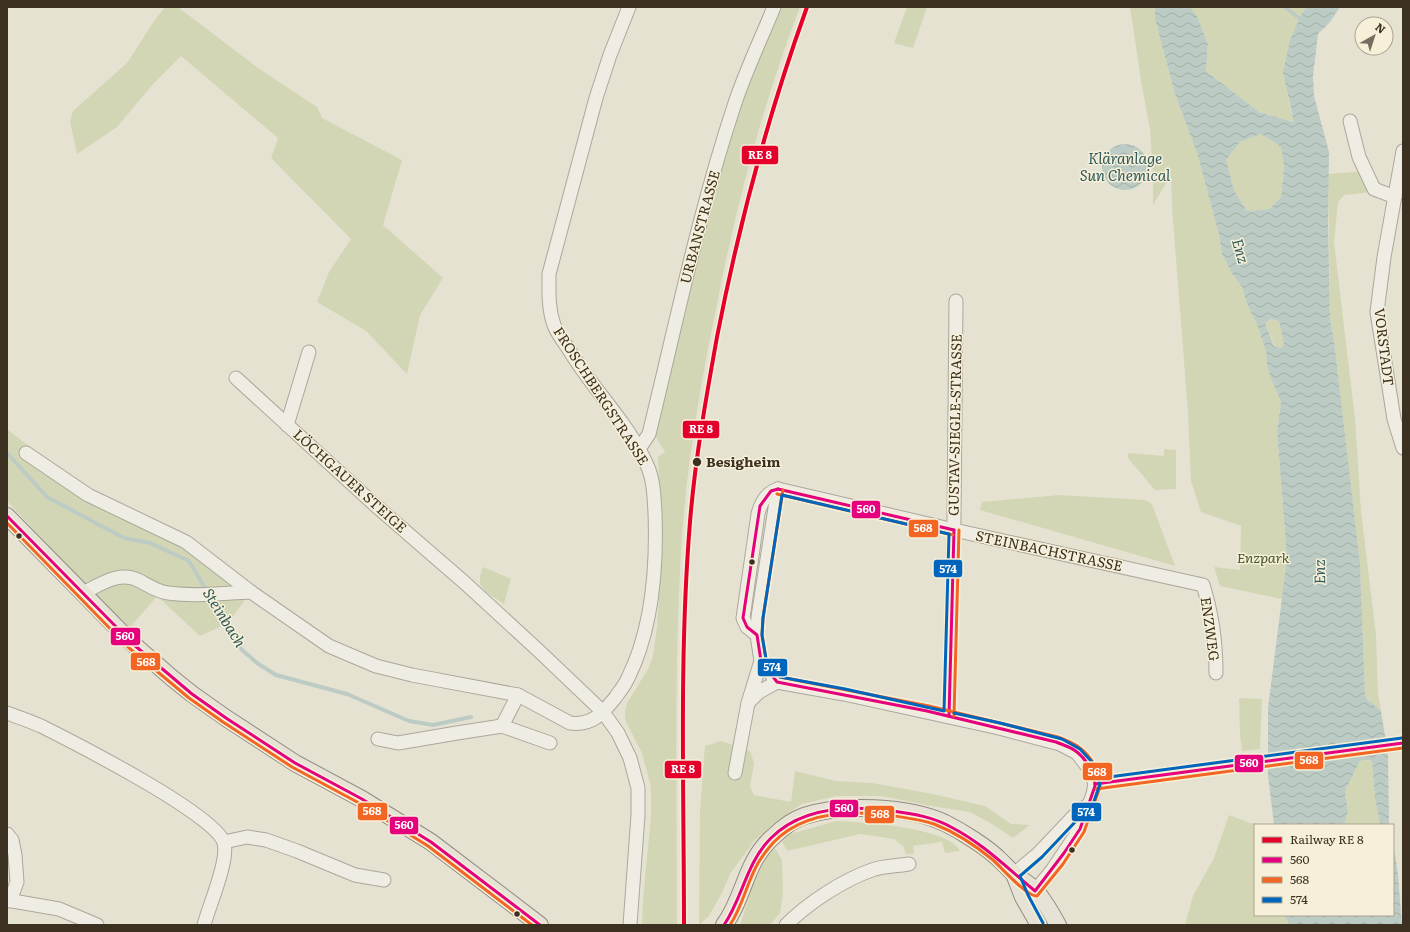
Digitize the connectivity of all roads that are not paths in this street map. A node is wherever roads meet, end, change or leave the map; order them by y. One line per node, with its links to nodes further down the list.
1 (629, 7): 11 (street, FROSCHBERGSTRASSE)
2 (774, 7): 11 (street, URBANSTRASSE)
3 (1350, 121): 5 (street)
4 (1403, 151): 5 (street, VORSTADT)
5 (1395, 197): 10 (street, VORSTADT)
6 (956, 301): 15 (street, GUSTAV-SIEGLE-STRASSE)
7 (309, 352): 9 (street)
8 (236, 378): 9 (street, LÖCHGAUER STEIGE)
9 (288, 425): 27 (street, LÖCHGAUER STEIGE)
10 (1403, 448)
11 (638, 449): 27 (street, FROSCHBERGSTRASSE)
12 (26, 453): 19 (street, FROSCHBERGSTRASSE)
13 (778, 489): 15 (street, STEINBACHSTRASSE); 16 (street); 17 (street)
14 (8, 518): 20 (main road)
15 (954, 530): 18 (street, STEINBACHSTRASSE); 29 (street, GUSTAV-SIEGLE-STRASSE)
16 (751, 565): 17 (street); 21 (street)
17 (766, 568): 21 (street)
18 (1203, 585): 23 (street, ENZWEG)
19 (251, 592): 20 (street); 25 (street, FROSCHBERGSTRASSE)
20 (83, 593): 47 (main road)
21 (757, 635): 22 (street)
22 (761, 661): 24 (street); 26 (street)
23 (1216, 673)
24 (777, 682): 26 (street); 29 (street)
25 (518, 695): 27 (street, FROSCHBERGSTRASSE); 30 (street)
26 (748, 703): 34 (street)
27 (603, 712): 48 (street, LÖCHGAUER STEIGE)
28 (7, 713): 38 (street)
29 (949, 716): 35 (street)
30 (502, 726): 31 (street); 32 (street)
31 (378, 739)
32 (550, 743)
33 (1398, 743): 35 (street)
34 (735, 773)
35 (1095, 784): 36 (street)
36 (1088, 805): 40 (street); 42 (street)
37 (7, 834): 43 (street)
38 (224, 842): 41 (street); 46 (street)
39 (909, 864): 49 (street)
40 (1014, 874): 42 (main road); 44 (main road); 50 (main road)
41 (384, 880)
42 (1036, 891): 51 (main road)
43 (8, 901): 45 (street)
44 (726, 922)
45 (97, 925)
46 (204, 925)
47 (540, 925)
48 (630, 925)
49 (786, 925)
50 (1039, 925)
51 (1058, 925)

